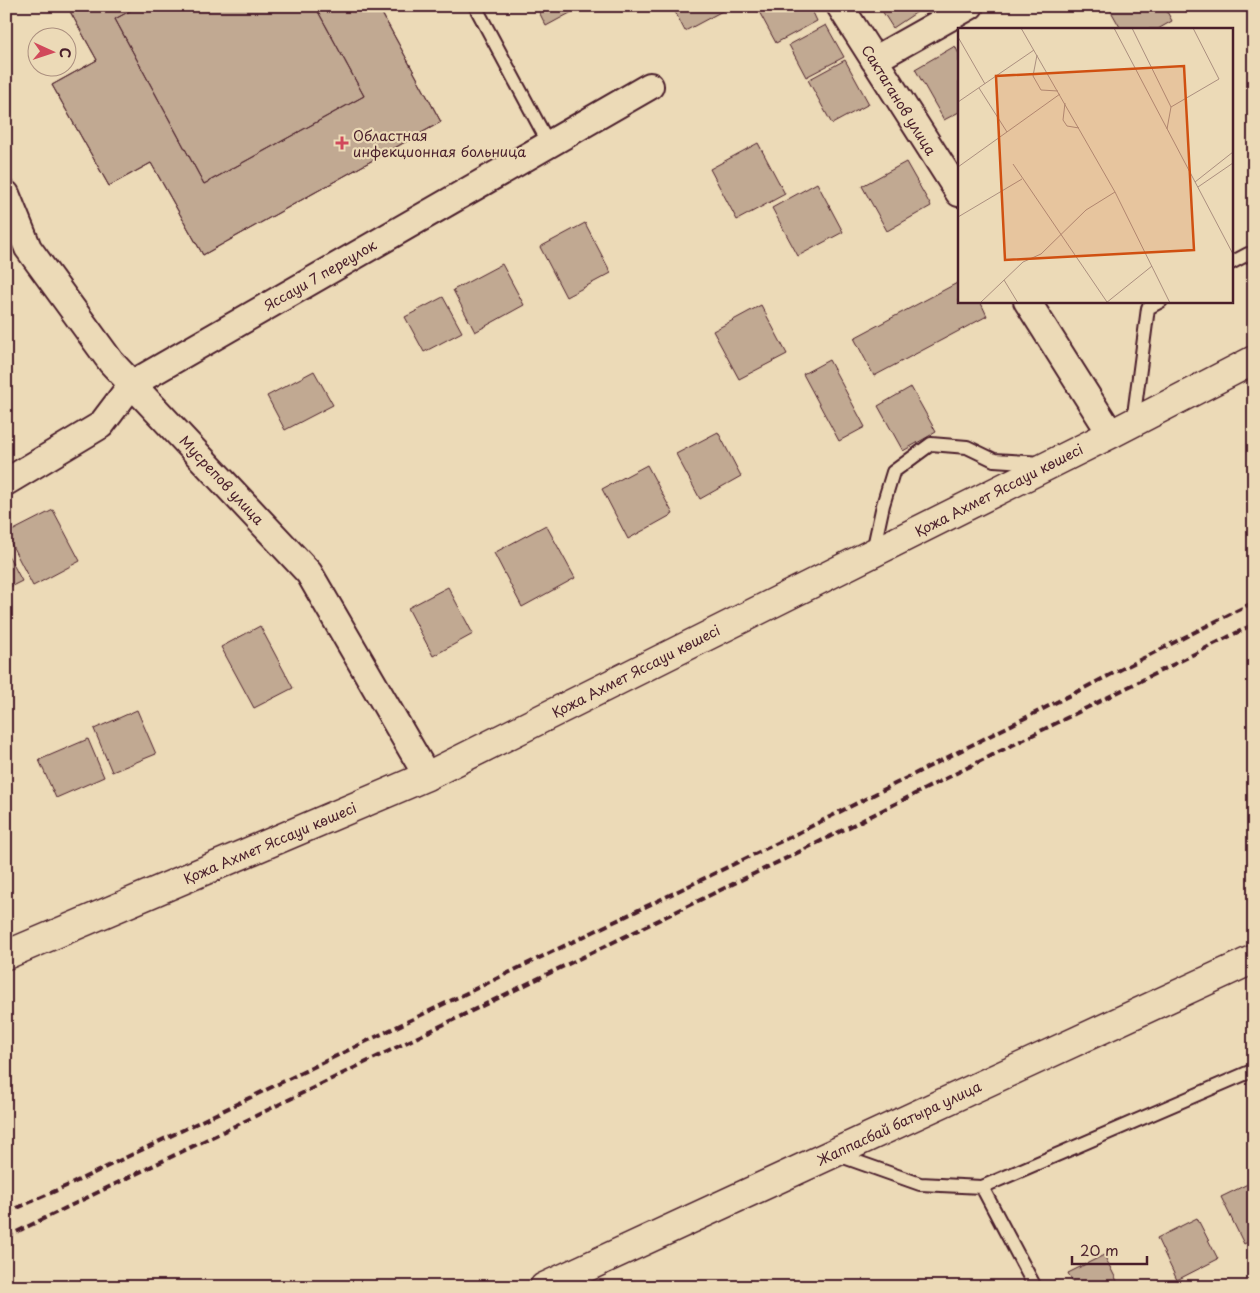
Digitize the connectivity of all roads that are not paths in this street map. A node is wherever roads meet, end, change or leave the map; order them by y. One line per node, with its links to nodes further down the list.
1 (475, 6): 6 (lane)
2 (840, 6): 4 (street, Сактаганов улица)
3 (970, 6): 4 (street)
4 (874, 60): 7 (street, Сактаганов улица)
5 (650, 86): 6 (street, Яссауи 7 переулок)
6 (548, 144): 14 (street, Яссауи 7 переулок)
7 (958, 192)
8 (6, 194): 14 (street, Мусрепов улица)
9 (1254, 256): 10 (lane)
10 (1232, 262)
11 (1028, 302): 15 (street)
12 (1159, 302): 15 (lane)
13 (1254, 360): 15 (street, Қожа Ахмет Яссауи көшесі)
14 (132, 384): 17 (street, Яссауи 7 переулок); 19 (street, Мусрепов улица)
15 (1122, 428): 16 (street, Қожа Ахмет Яссауи көшесі)
16 (1052, 463): 18 (street, Қожа Ахмет Яссауи көшесі); 18 (lane)
17 (6, 482)
18 (873, 553): 19 (street, Қожа Ахмет Яссауи көшесі)
19 (427, 776): 20 (street, Қожа Ахмет Яссауи көшесі)
20 (6, 955)
21 (1254, 959): 23 (street, Жаппасбай батыра улица)
22 (1254, 1070): 24 (lane)
23 (833, 1153): 24 (lane); 25 (street, Жаппасбай батыра улица)
24 (982, 1187): 26 (lane)
25 (544, 1287)
26 (1035, 1287)

